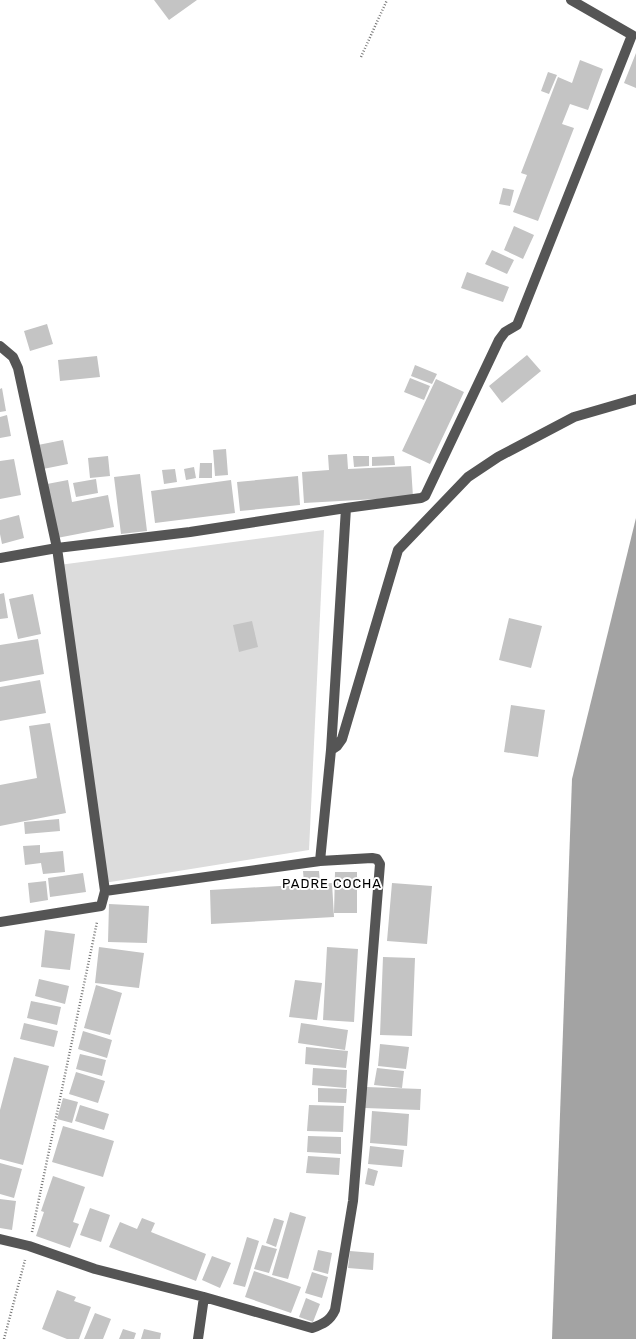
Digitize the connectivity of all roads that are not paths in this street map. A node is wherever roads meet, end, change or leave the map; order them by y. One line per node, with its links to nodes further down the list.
1 (571, 0): 4 (street)
2 (0, 346): 5 (street)
3 (636, 399): 7 (street)
4 (346, 508): 5 (street); 7 (street)
5 (56, 548): 6 (street); 9 (street)
6 (0, 558)
7 (331, 750): 8 (street)
8 (320, 861): 9 (street); 12 (street)
9 (104, 891): 10 (street)
10 (0, 922)
11 (0, 1239): 12 (street)
12 (204, 1297): 13 (street)
13 (198, 1339)

